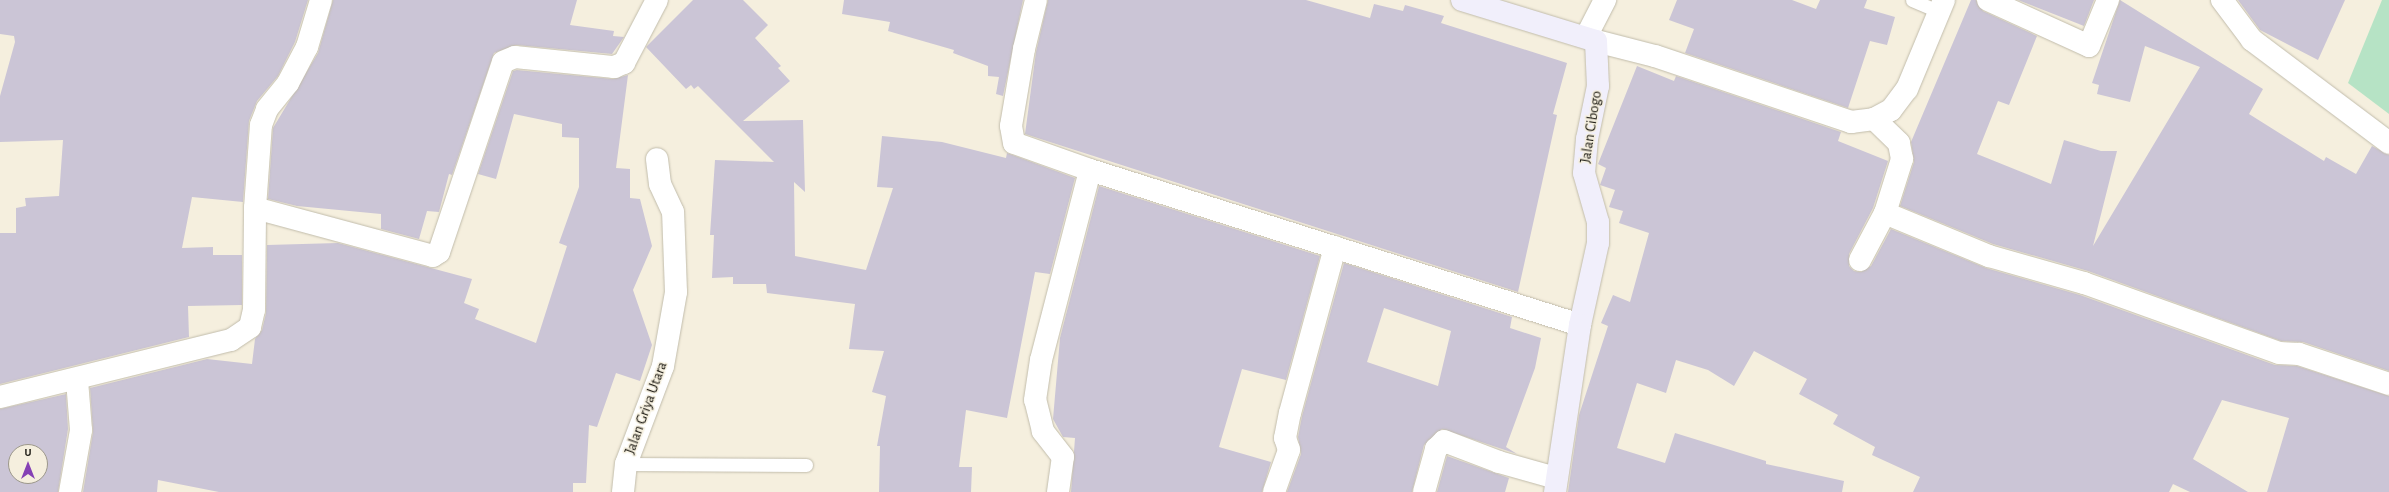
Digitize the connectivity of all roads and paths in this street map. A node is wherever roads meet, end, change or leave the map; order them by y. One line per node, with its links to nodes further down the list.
1 (321, 0): 16 (street)
2 (658, 0): 16 (street)
3 (1036, 0): 15 (street)
4 (1462, 0): 11 (street)
5 (1605, 0): 11 (street)
6 (1912, 0): 10 (lane)
7 (1988, 0): 8 (street)
8 (2108, 0)
9 (2222, 0): 13 (street)
10 (1942, 6): 12 (street)
11 (1591, 39): 12 (street); 20 (street, Jalan Cibogo)
12 (1874, 119): 17 (street)
13 (2389, 143)
14 (657, 159): 24 (street, Jalan Griya Utara)
15 (1090, 170): 18 (street); 29 (street)
16 (255, 208): 21 (street)
17 (1885, 213): 19 (street); 22 (street)
18 (1335, 247): 20 (street); 30 (street)
19 (1860, 260)
20 (1580, 324): 26 (street, Jalan Cibogo)
21 (77, 380): 23 (street); 27 (street)
22 (2389, 384)
23 (0, 397)
24 (626, 464): 25 (lane); 28 (street, Jalan Griya Utara)
25 (806, 465)
26 (1555, 485): 31 (street)
27 (70, 492)
28 (623, 492)
29 (1058, 492)
30 (1274, 492)
31 (1424, 492)

